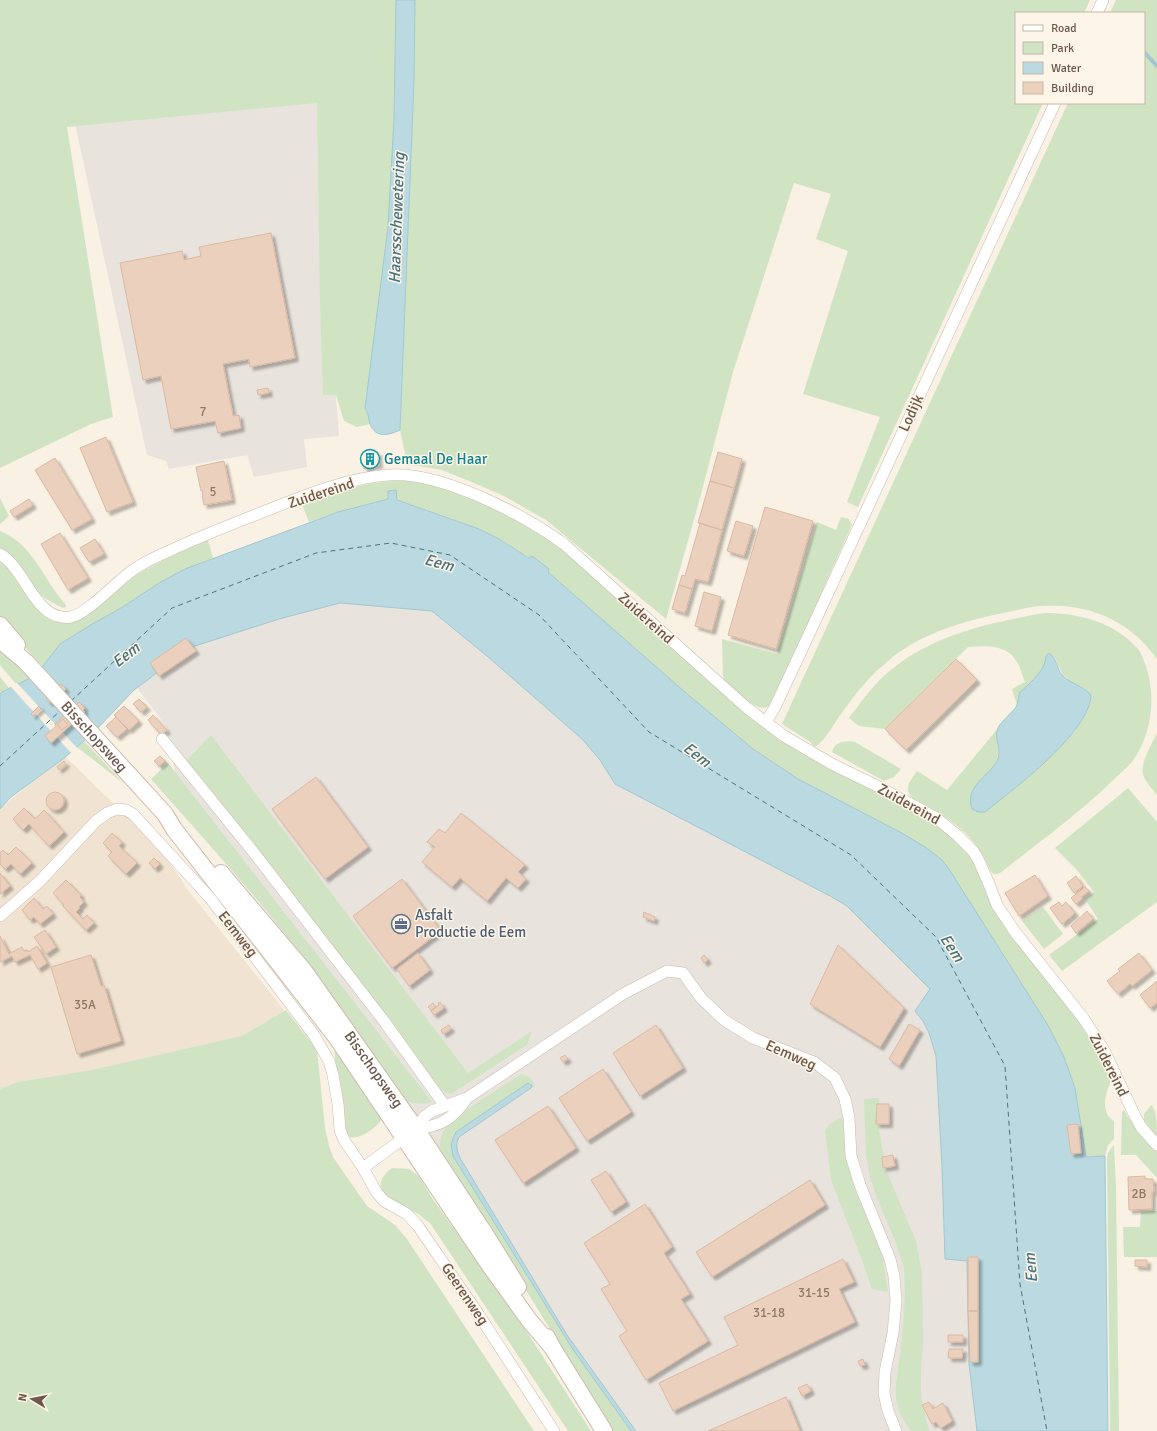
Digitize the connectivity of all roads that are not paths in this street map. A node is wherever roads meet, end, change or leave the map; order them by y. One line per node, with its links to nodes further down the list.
1 (1103, 0): 2 (street)
2 (1097, 12)
3 (1055, 104): 8 (street, Lodijk)
4 (0, 554): 8 (street, Zuidereind)
5 (0, 625): 7 (main road, Bisschopsweg)
6 (0, 640): 7 (main road, Bisschopsweg)
7 (25, 660): 13 (main road, Bisschopsweg)
8 (766, 722): 14 (street, Zuidereind)
9 (162, 739): 12 (street)
10 (0, 916): 15 (street, Eemweg)
11 (467, 1098): 12 (street, Eemweg); 13 (street, Eemweg); 18 (street, Eemweg)
12 (445, 1106): 13 (street, Eemweg)
13 (410, 1133): 15 (street, Eemweg); 17 (main road, Bisschopsweg)
14 (1157, 1145)
15 (363, 1168): 16 (street, Geerenweg)
16 (554, 1431)
17 (604, 1431)
18 (896, 1431)

